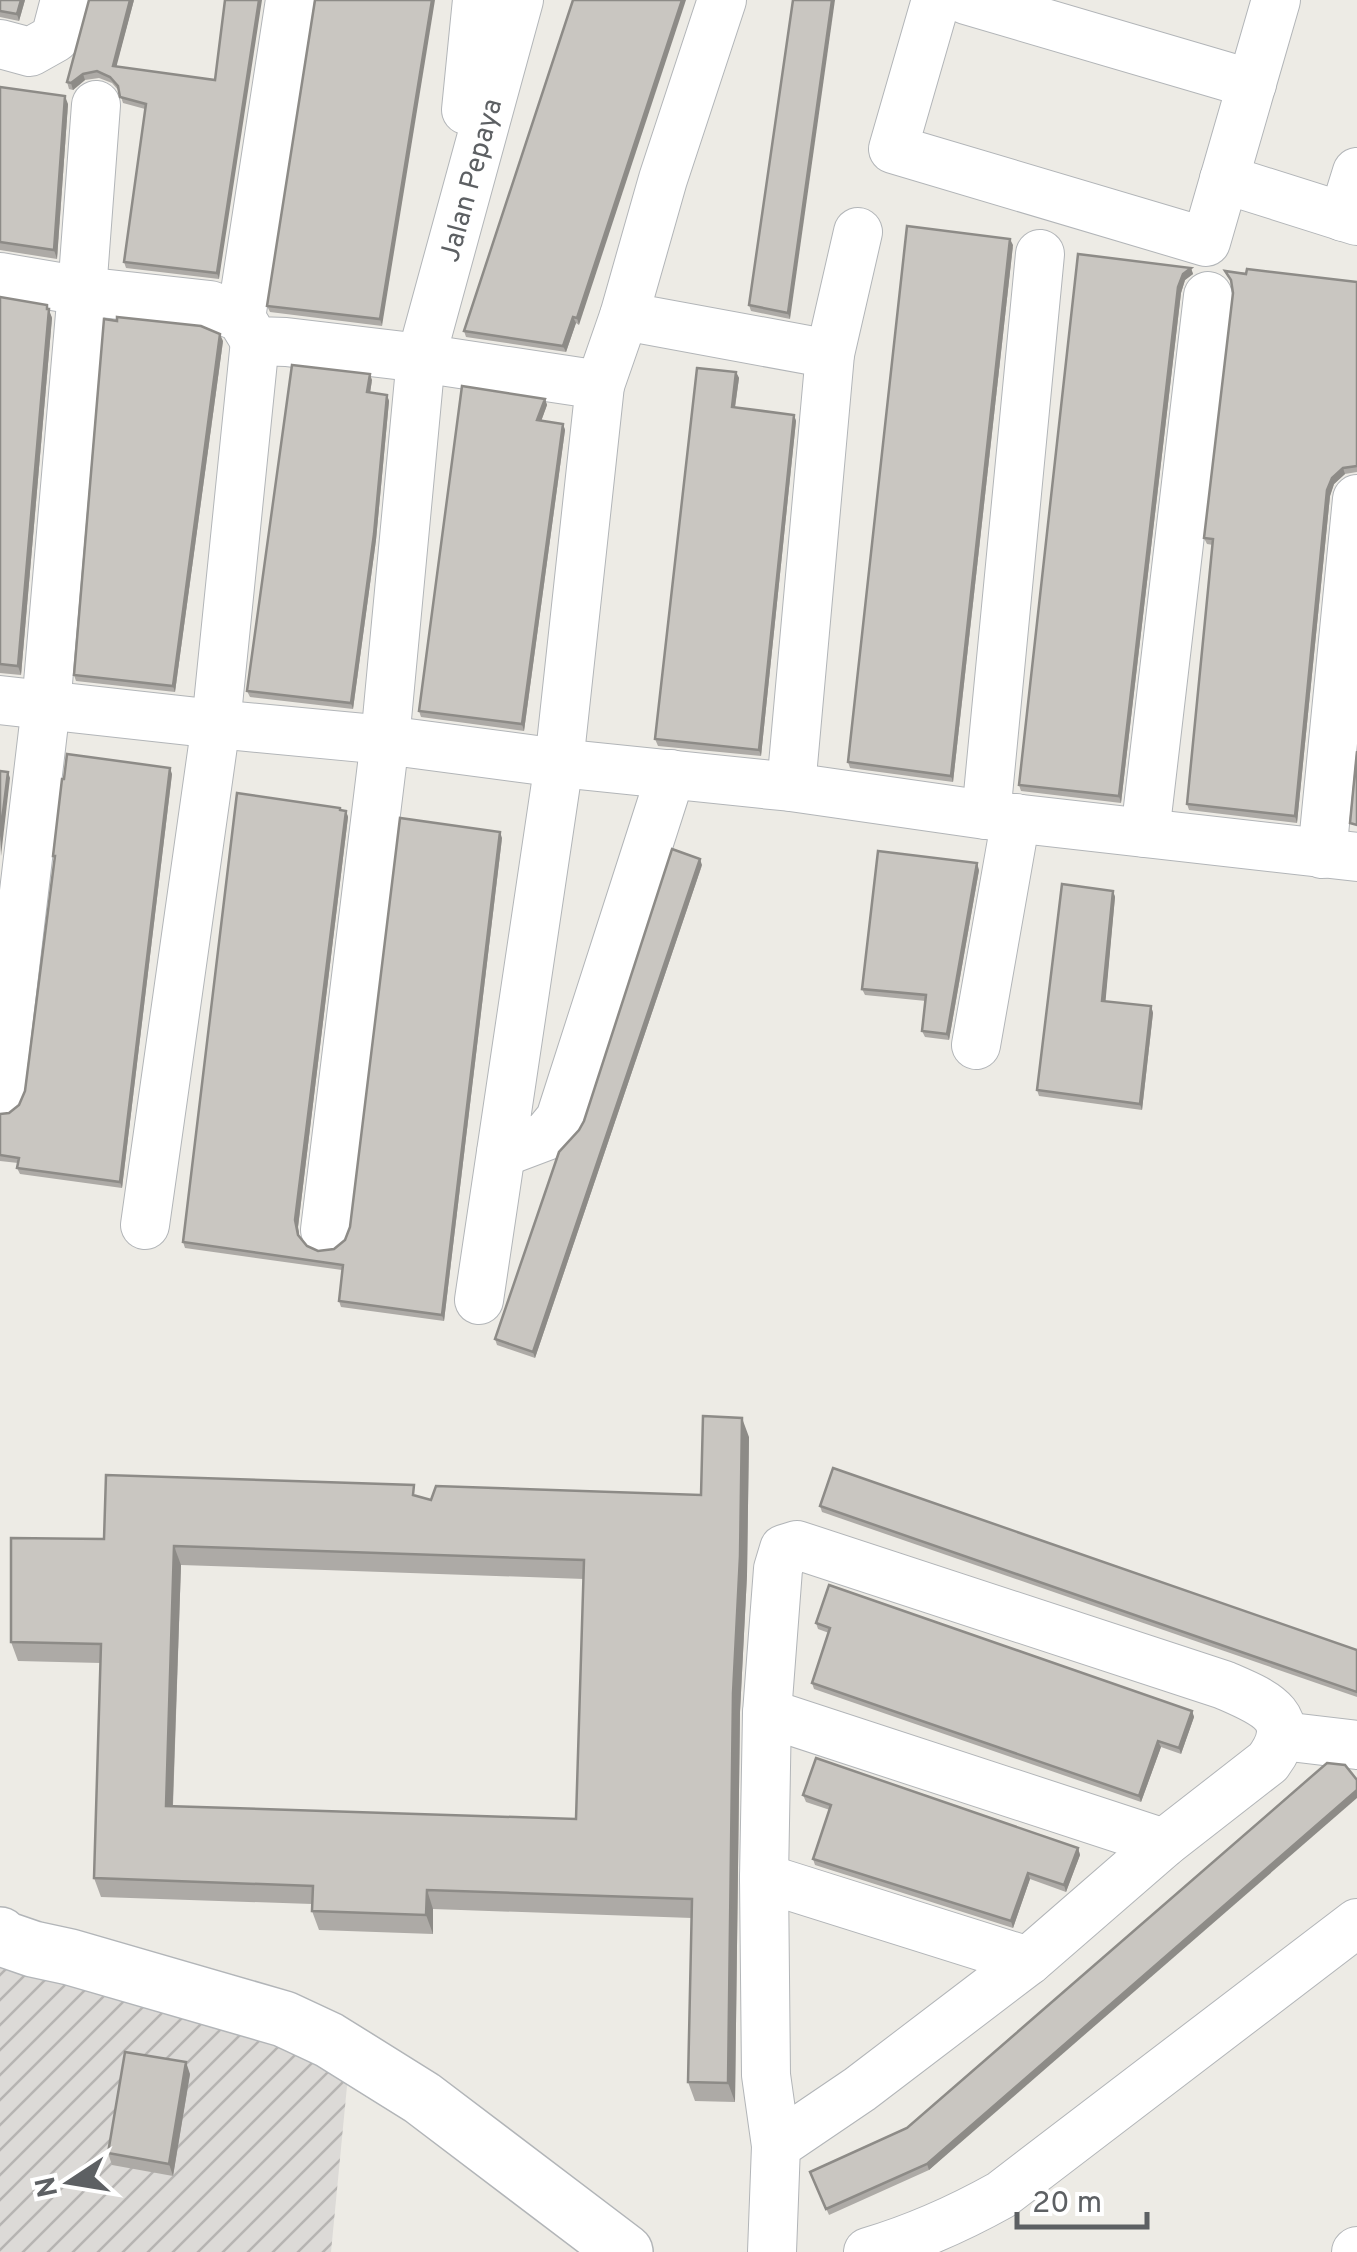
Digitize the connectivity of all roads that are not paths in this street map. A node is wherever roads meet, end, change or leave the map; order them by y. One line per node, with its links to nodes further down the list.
1 (64, 0): 9 (street)
2 (290, 0): 22 (street)
3 (476, 0): 16 (street)
4 (519, 0): 16 (street, Jalan Pepaya)
5 (722, 0): 21 (street)
6 (936, 0): 13 (street)
7 (966, 0): 10 (street)
8 (1276, 0): 10 (street)
9 (0, 44)
10 (1252, 84): 13 (street)
11 (96, 105): 19 (street)
12 (1357, 172): 14 (street)
13 (1224, 179): 14 (street)
14 (1350, 219)
15 (858, 232): 23 (street)
16 (454, 238): 24 (street, Jalan Pepaya)
17 (1040, 254): 33 (street)
18 (0, 278): 19 (street)
19 (82, 291): 22 (street); 27 (street)
20 (1208, 296): 34 (street)
21 (624, 316): 23 (street); 25 (street)
22 (248, 330): 24 (street); 28 (street)
23 (830, 354): 32 (street)
24 (422, 358): 25 (street); 29 (street, Jalan Pepaya)
25 (600, 385): 30 (street)
26 (1357, 499): 35 (street)
27 (23, 703): 28 (street); 37 (street)
28 (216, 724): 29 (street); 39 (street)
29 (385, 740): 30 (street); 40 (street, Jalan Pepaya)
30 (559, 762): 31 (street); 38 (street)
31 (671, 774): 32 (street); 38 (street)
32 (791, 787): 33 (street)
33 (1001, 816): 34 (street); 36 (street)
34 (1145, 834): 35 (street)
35 (1339, 856)
36 (976, 1045)
37 (0, 1094)
38 (500, 1153): 41 (street)
39 (145, 1225)
40 (325, 1230)
41 (478, 1300)
42 (767, 1713): 43 (street); 45 (street); 46 (street)
43 (1282, 1736): 44 (street); 45 (street)
44 (1357, 1745)
45 (1164, 1843): 49 (street)
46 (764, 1878): 49 (street); 50 (street)
47 (1357, 1924): 53 (street)
48 (0, 1934): 51 (street)
49 (1028, 1962): 50 (street)
50 (776, 2146): 52 (street)
51 (625, 2252)
52 (772, 2252)
53 (868, 2252)

